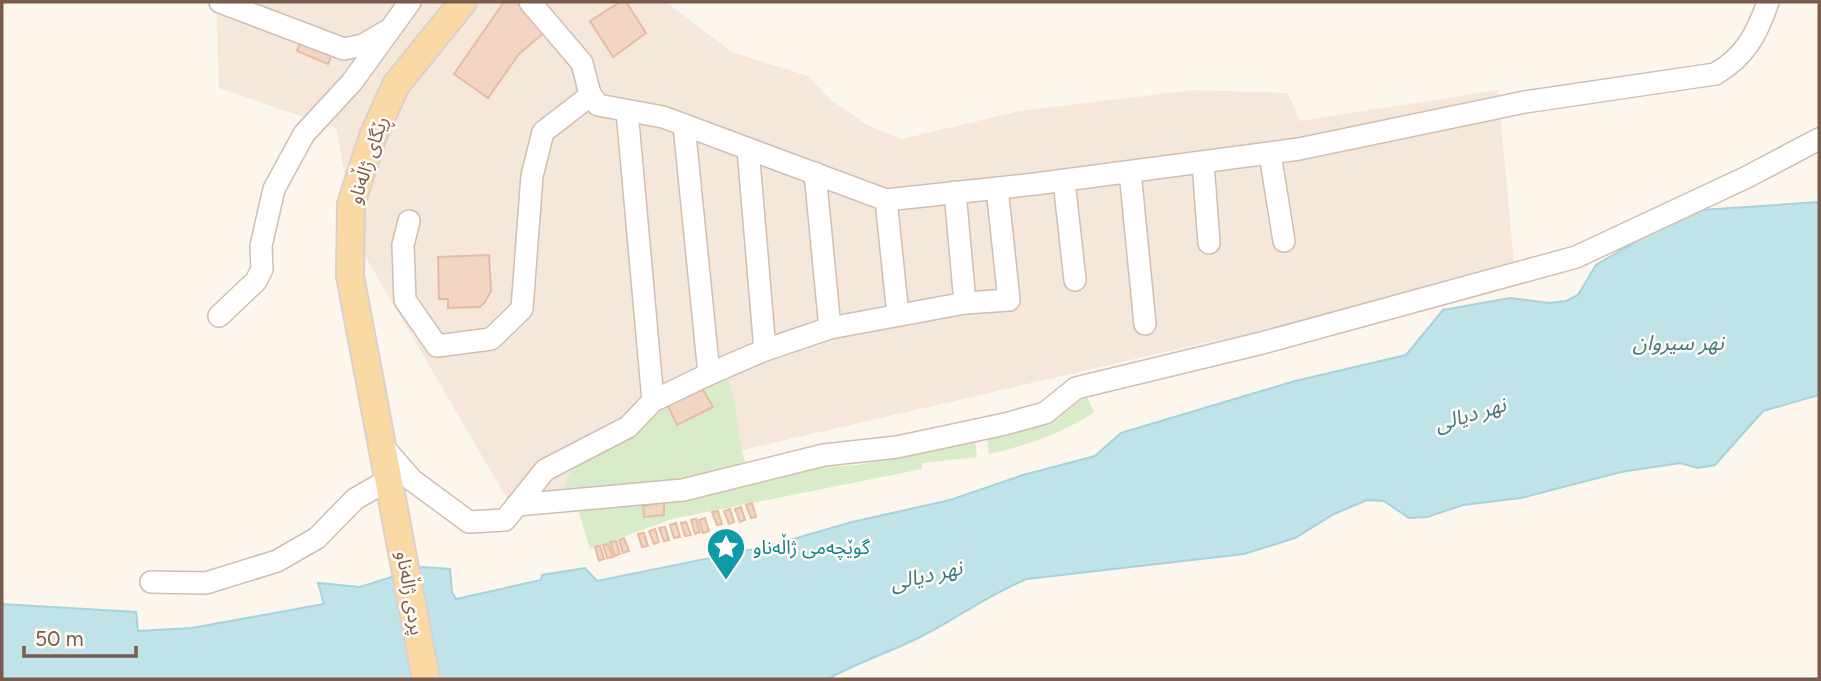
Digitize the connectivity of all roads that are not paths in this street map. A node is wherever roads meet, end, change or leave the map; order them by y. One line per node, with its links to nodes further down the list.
1 (220, 2): 6 (street)
2 (410, 2): 6 (street)
3 (463, 2): 32 (main road, ڕێگای ژاڵەناو)
4 (530, 2): 7 (street)
5 (1768, 2): 12 (street)
6 (387, 32): 26 (street)
7 (591, 95): 8 (street); 20 (street)
8 (627, 111): 9 (street); 31 (street)
9 (684, 125): 11 (street); 30 (street)
10 (1819, 139): 34 (street)
11 (748, 149): 15 (street); 29 (street)
12 (1270, 154): 13 (street); 21 (street)
13 (1203, 163): 14 (street); 22 (street)
14 (1130, 172): 16 (street); 27 (street)
15 (816, 173): 19 (street); 28 (street)
16 (1064, 181): 17 (street); 23 (street)
17 (997, 188): 18 (street); 24 (street)
18 (955, 192): 19 (street); 24 (street)
19 (886, 200): 25 (street)
20 (409, 221)
21 (1284, 241)
22 (1209, 243)
23 (1075, 280)
24 (965, 303): 25 (street)
25 (898, 315): 28 (street)
26 (219, 316)
27 (1145, 324)
28 (830, 328): 29 (street)
29 (765, 350): 30 (street)
30 (709, 374): 31 (street)
31 (653, 401): 34 (street)
32 (385, 449): 33 (main road, ڕێگای ژاڵەناو); 34 (street)
33 (390, 479): 35 (main road, ڕێگای ژاڵەناو); 36 (street)
34 (517, 505)
35 (394, 508): 37 (main road, پردی ژاڵەناو)
36 (151, 582)
37 (426, 679)

